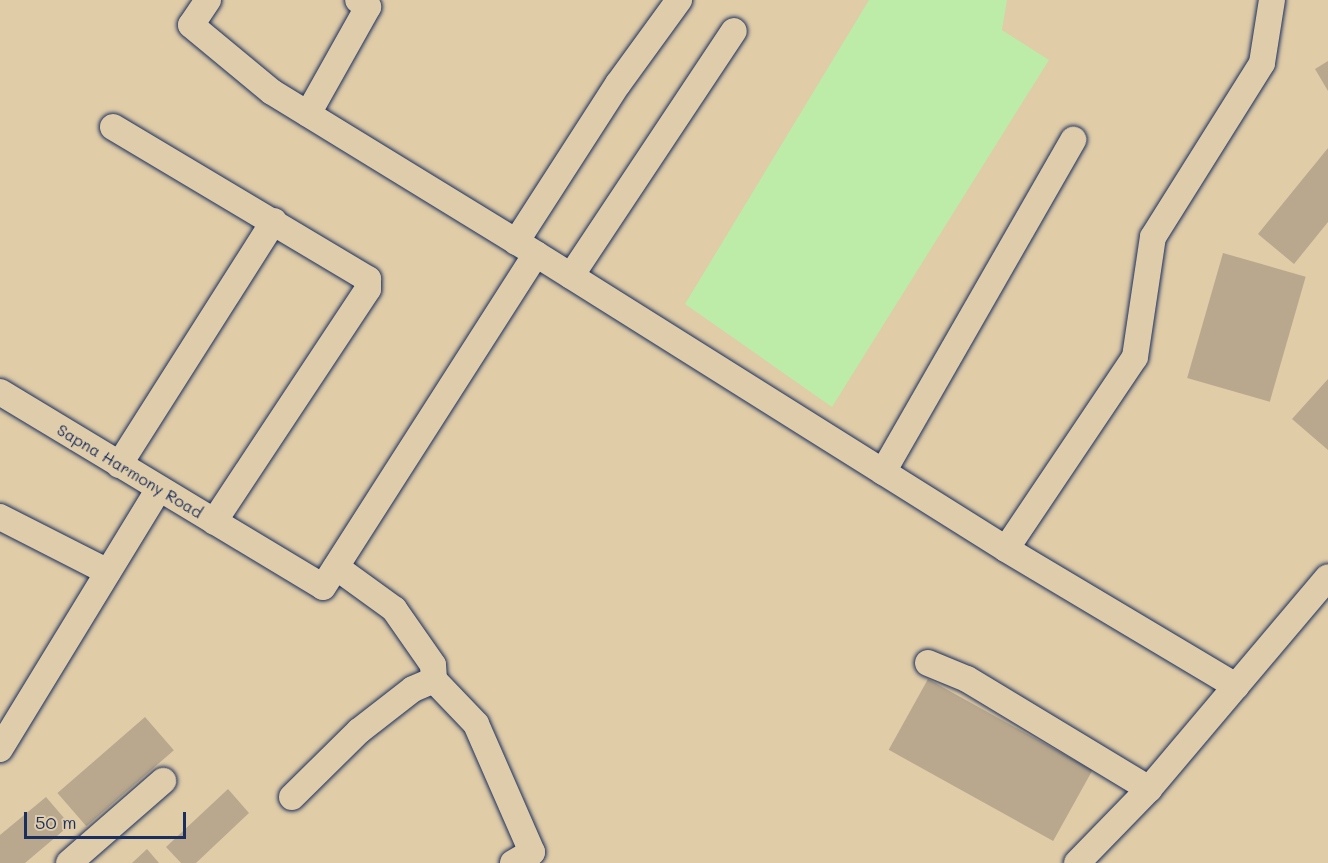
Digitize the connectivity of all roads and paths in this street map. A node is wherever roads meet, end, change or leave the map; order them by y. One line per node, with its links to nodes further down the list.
1 (208, 0): 6 (street)
2 (358, 0): 6 (street)
3 (680, 0): 10 (street)
4 (1272, 0): 18 (street)
5 (734, 31): 11 (street)
6 (308, 114): 10 (street)
7 (113, 127): 9 (street)
8 (1072, 140): 14 (street)
9 (274, 221): 13 (street); 17 (street, Sapna Harmony Road)
10 (526, 248): 11 (street); 19 (street)
11 (571, 276): 14 (street)
12 (0, 392): 13 (street, Sapna Harmony Road)
13 (119, 465): 15 (street, Sapna Harmony Road)
14 (883, 472): 18 (street)
15 (159, 489): 17 (street, Sapna Harmony Road); 20 (street)
16 (0, 517): 20 (street)
17 (214, 522): 19 (street)
18 (1006, 549): 24 (street)
19 (336, 567): 23 (street)
20 (108, 572): 25 (street)
21 (1327, 578): 24 (street)
22 (928, 663): 27 (street)
23 (434, 680): 28 (street); 30 (street)
24 (1236, 686): 27 (street)
25 (0, 749)
26 (163, 781): 29 (street)
27 (1149, 789): 31 (street)
28 (292, 797)
29 (69, 863)
30 (513, 863)
31 (1077, 863)

